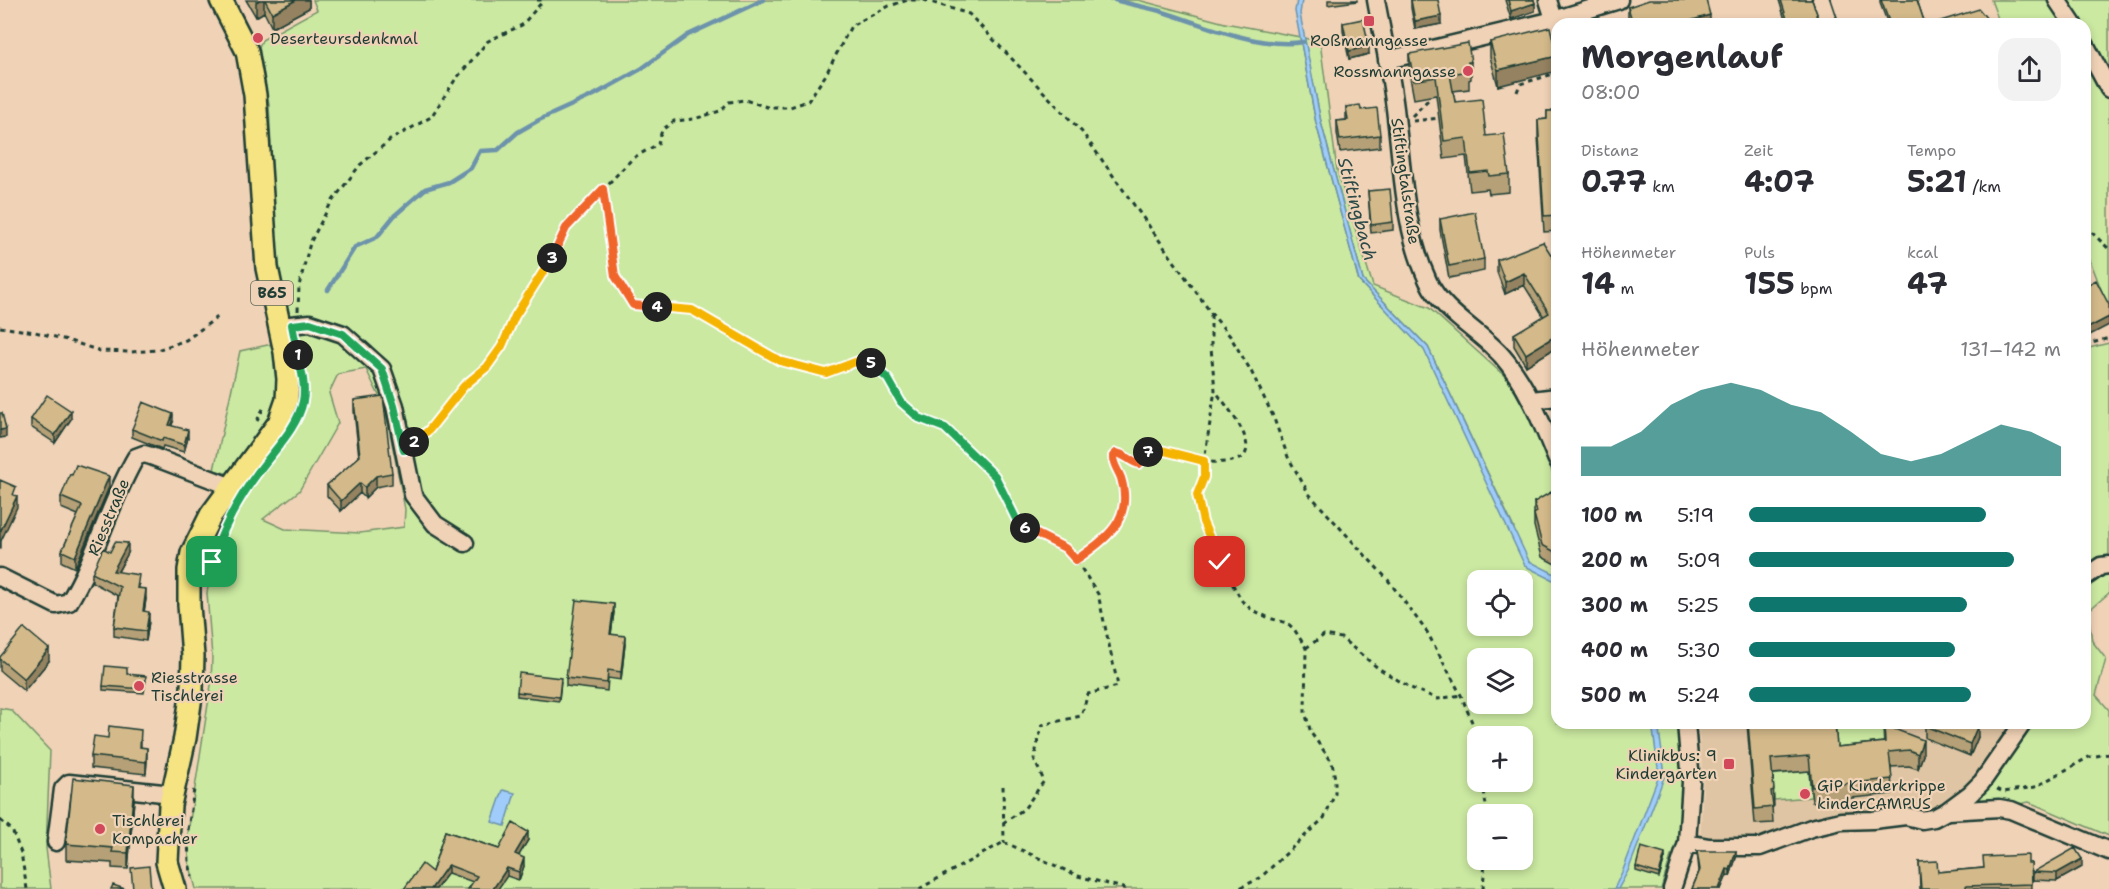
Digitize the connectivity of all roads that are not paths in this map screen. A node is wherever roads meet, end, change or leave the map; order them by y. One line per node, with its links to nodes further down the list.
1 (220, 0): 15 (main road, B65)
2 (1376, 0): 13 (street, Stiftingtalstraße)
3 (1548, 0): 7 (street)
4 (1618, 0): 8 (street)
5 (1821, 0): 9 (street)
6 (2057, 0): 10 (street)
7 (1554, 18)
8 (1573, 18)
9 (1827, 18)
10 (2069, 18)
11 (1551, 26): 13 (street)
12 (2091, 55): 14 (street)
13 (1387, 60): 17 (street, Stiftingtalstraße)
14 (2109, 89)
15 (289, 325): 19 (main road, B65); 20 (street)
16 (1551, 398): 17 (street)
17 (1532, 400): 18 (street, Stiftingtalstraße)
18 (1551, 446)
19 (232, 487): 23 (street, Riesstraße); 26 (main road, B65)
20 (465, 543)
21 (2109, 565): 22 (street)
22 (2091, 573)
23 (0, 577)
24 (1687, 729): 29 (street)
25 (2019, 729): 27 (street)
26 (172, 794): 28 (street); 31 (main road, B65)
27 (1947, 811): 29 (street); 30 (street)
28 (56, 842)
29 (1687, 843): 32 (street)
30 (2109, 851)
31 (184, 885)
32 (1672, 889)

